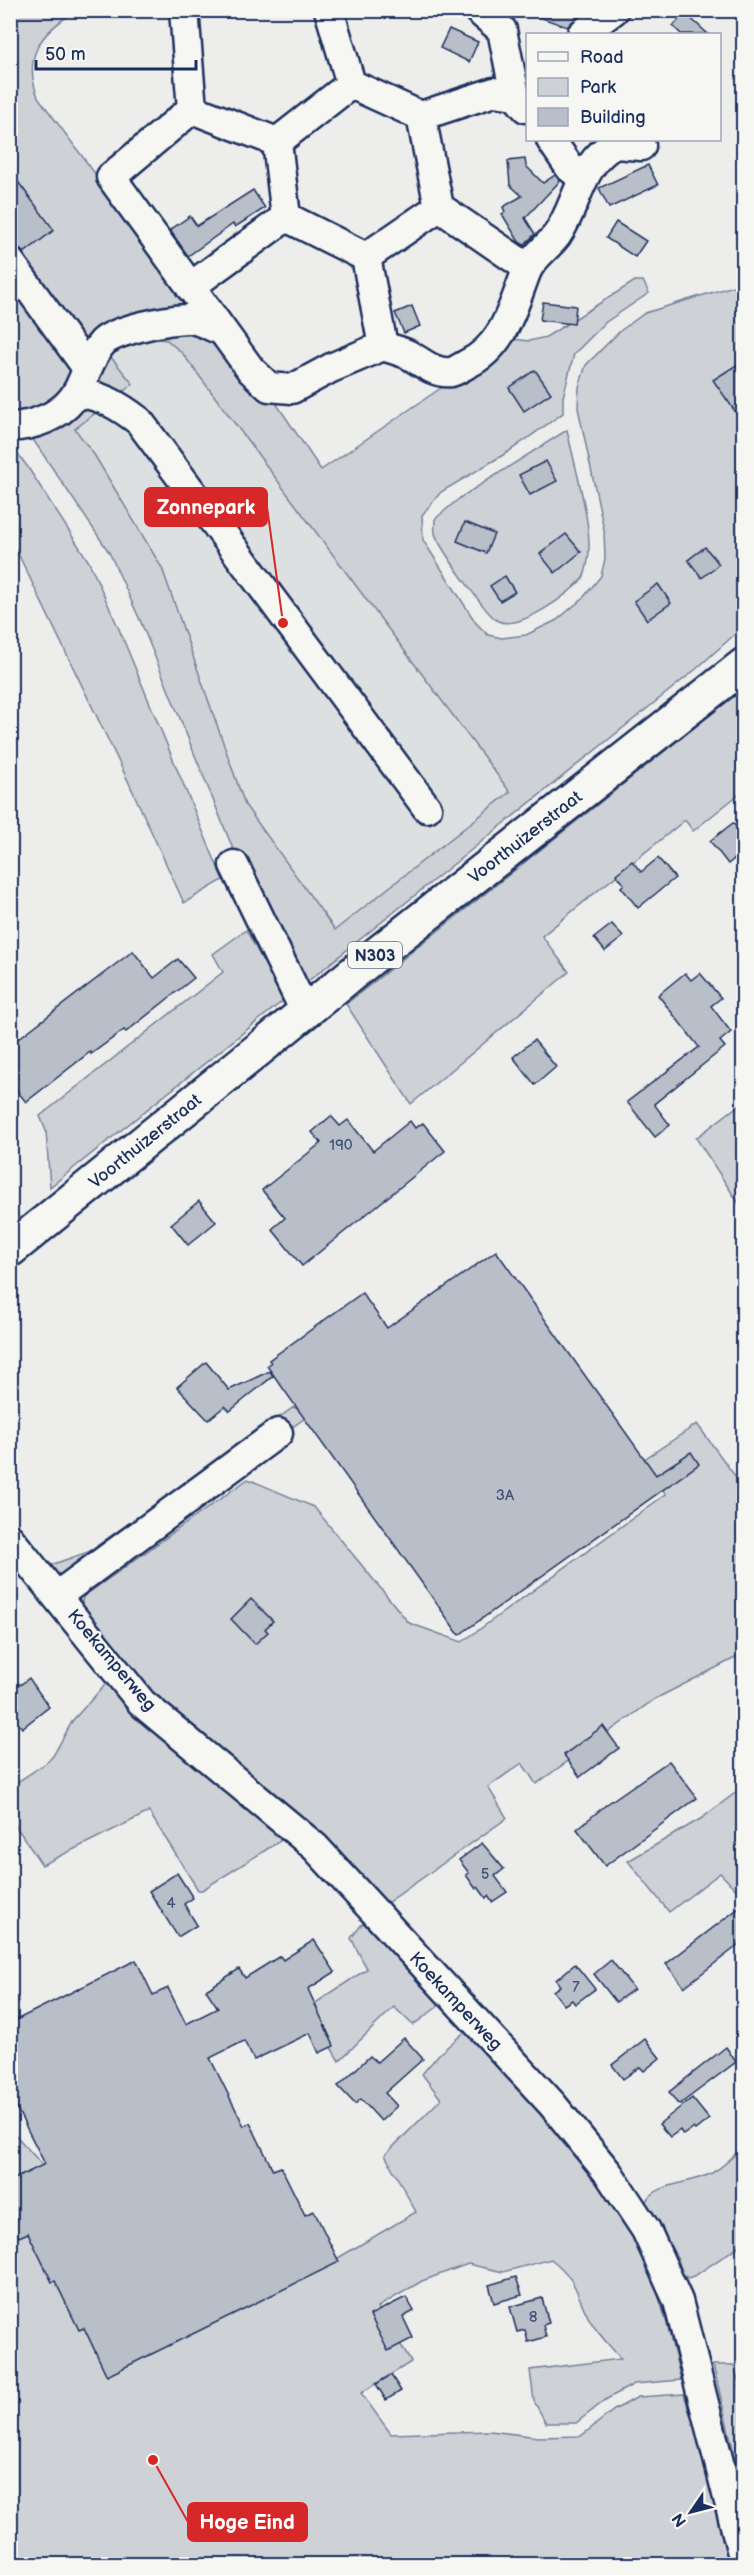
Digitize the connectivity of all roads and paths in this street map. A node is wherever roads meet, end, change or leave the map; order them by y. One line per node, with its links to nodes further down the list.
1 (184, 10): 8 (street)
2 (329, 10): 6 (street)
3 (478, 10): 7 (street)
4 (615, 10): 5 (street)
5 (583, 33)
6 (351, 84): 9 (street); 11 (street)
7 (524, 103): 9 (street)
8 (192, 109): 11 (street); 19 (street)
9 (421, 116): 14 (street)
10 (552, 141): 13 (street)
11 (277, 142): 15 (street)
12 (641, 146): 13 (street)
13 (583, 178): 18 (street)
14 (439, 207): 16 (street); 18 (street)
15 (286, 217): 16 (street); 19 (street)
16 (366, 257): 21 (street)
17 (10, 262): 22 (street)
18 (528, 268): 21 (street)
19 (190, 287): 20 (street)
20 (221, 330): 21 (street); 22 (street)
21 (383, 346)
22 (82, 380): 23 (street); 25 (street)
23 (21, 426)
24 (744, 665): 27 (main road, Voorthuizerstraat / N303)
25 (427, 808)
26 (234, 865): 27 (street)
27 (308, 1010): 28 (main road, Voorthuizerstraat / N303)
28 (10, 1250)
29 (278, 1433): 31 (street)
30 (10, 1539): 31 (street, Koekamperweg)
31 (58, 1595): 32 (street, Koekamperweg)
32 (744, 2561)

